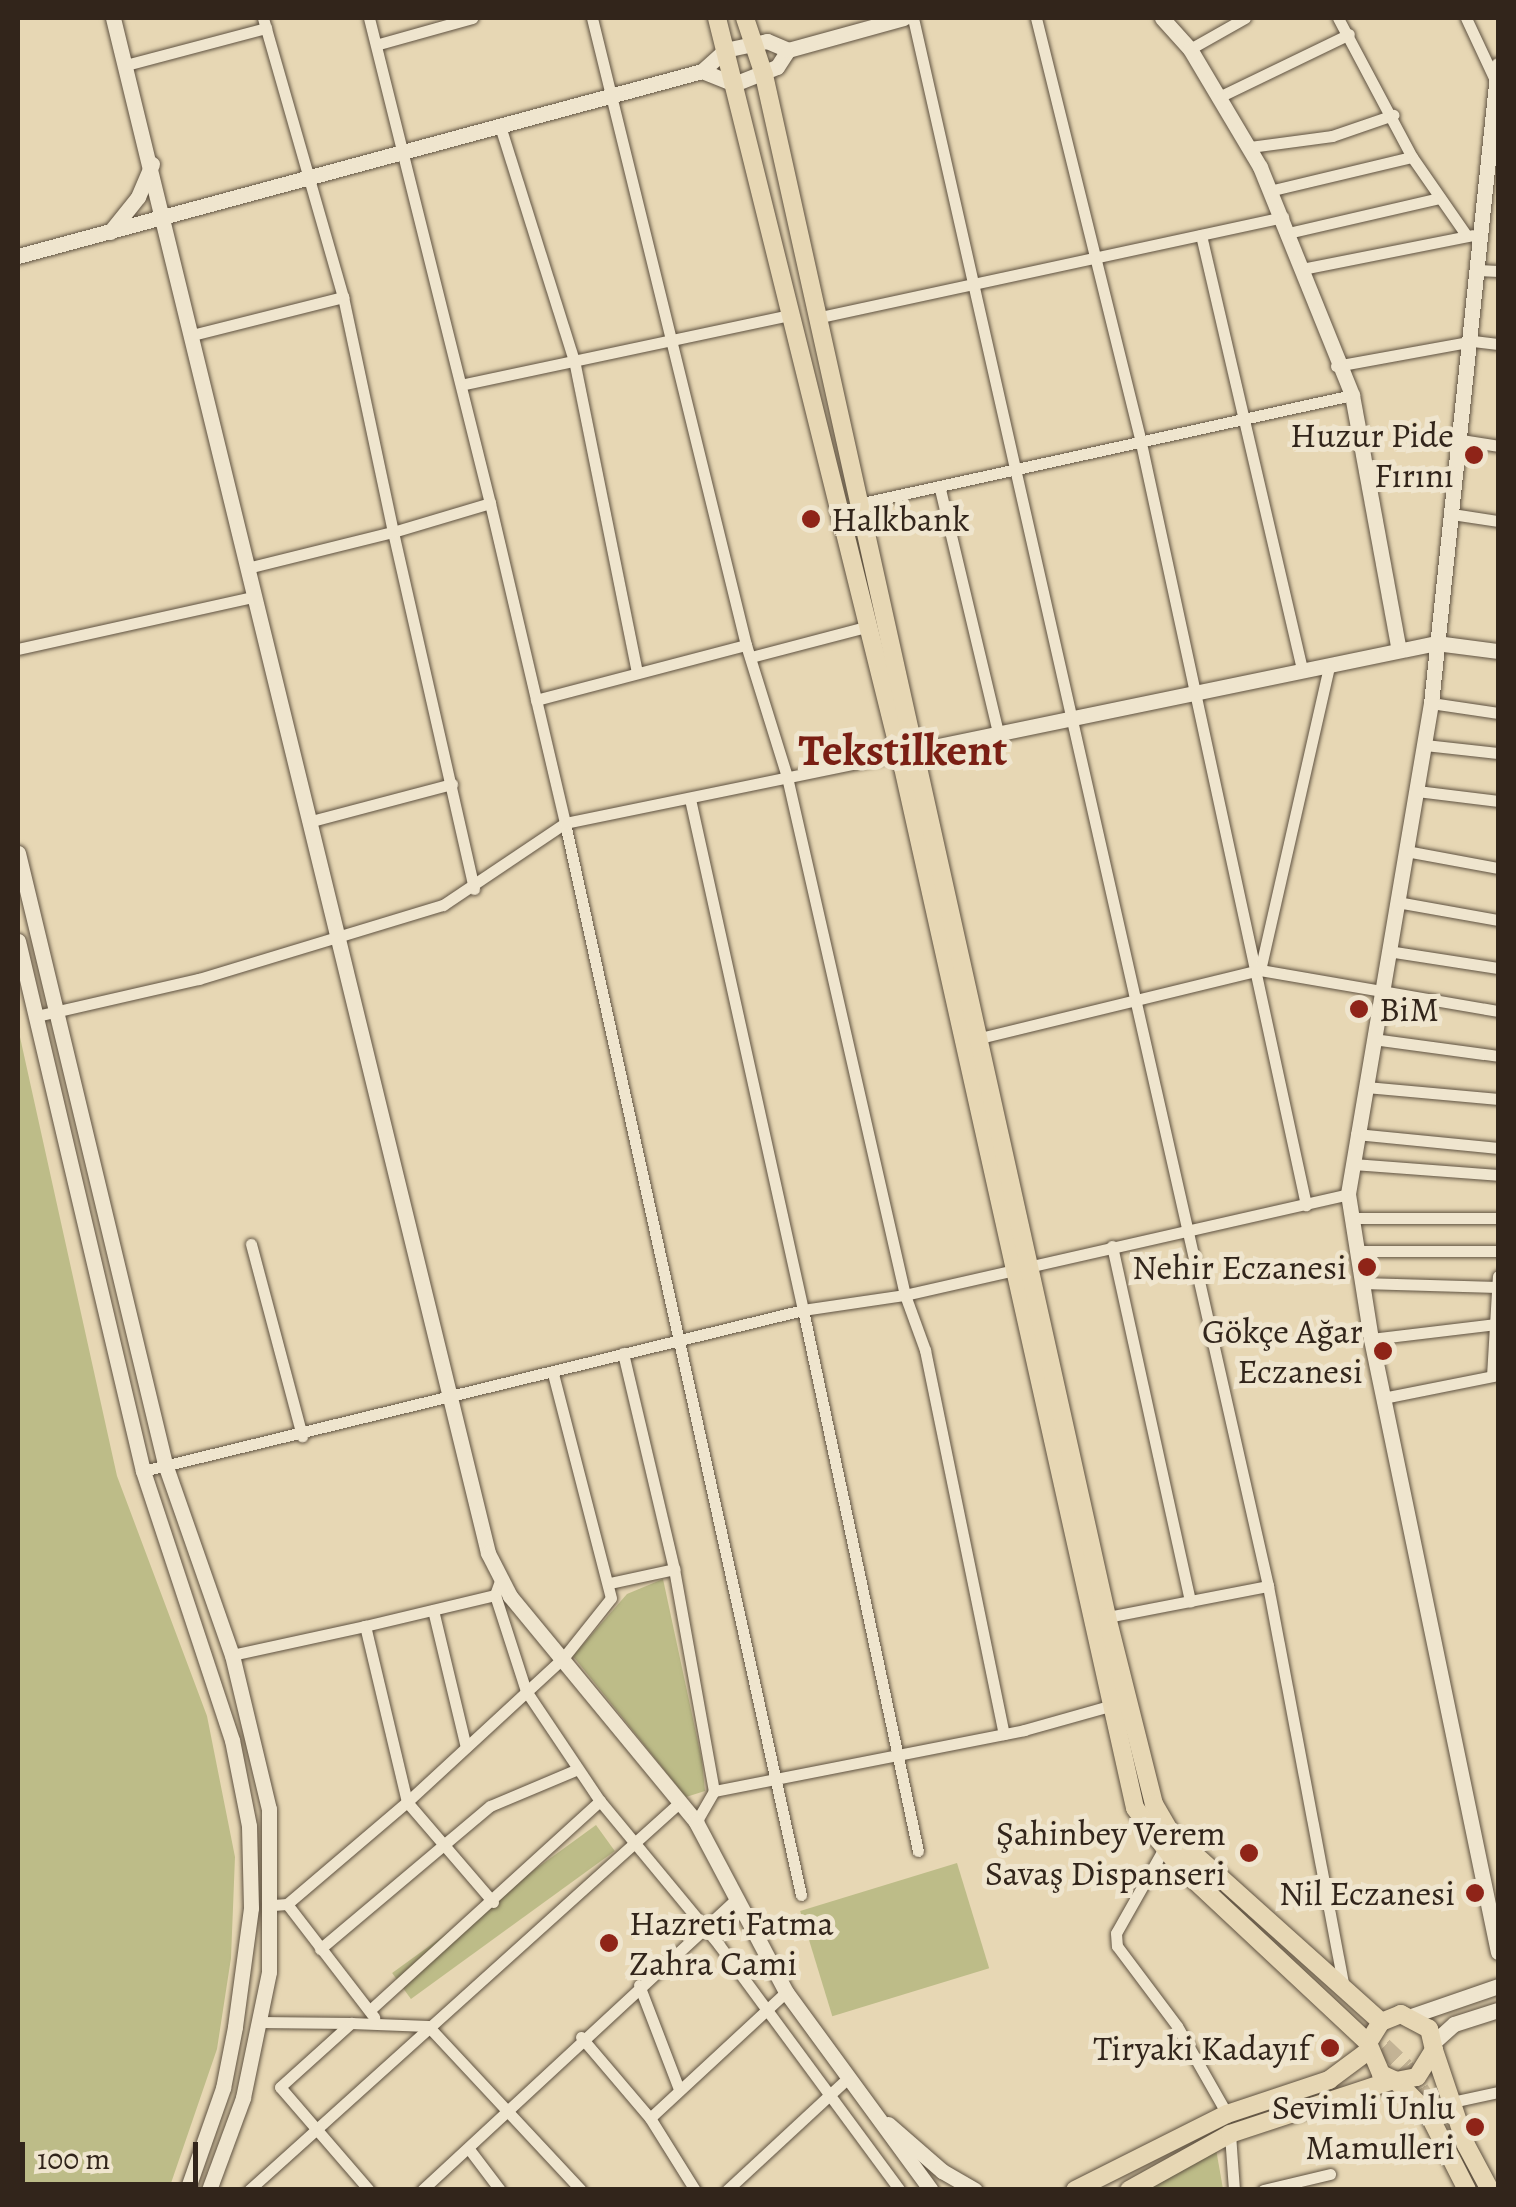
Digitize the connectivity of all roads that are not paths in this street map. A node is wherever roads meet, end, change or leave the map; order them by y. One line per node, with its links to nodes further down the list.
1 (113, 18): 21 (street)
2 (369, 18): 17 (street)
3 (472, 18): 17 (street)
4 (592, 18): 26 (street)
5 (718, 18): 19 (main road)
6 (744, 18): 16 (main road)
7 (898, 18): 20 (street)
8 (912, 18): 48 (street)
9 (1036, 18): 44 (street)
10 (1162, 18): 18 (street)
11 (1246, 18): 18 (street)
12 (1338, 18): 15 (street)
13 (1466, 18): 23 (street)
14 (265, 23): 21 (street); 35 (street)
15 (1349, 34): 27 (street); 28 (street)
16 (755, 43): 19 (street); 20 (street); 24 (main road)
17 (380, 44): 32 (street)
18 (1190, 49): 27 (street)
19 (725, 50): 22 (street); 25 (main road)
20 (788, 50): 24 (street)
21 (126, 65): 34 (street)
22 (702, 71): 25 (street); 26 (street)
23 (1497, 72): 29 (street)
24 (764, 75): 25 (street); 51 (main road)
25 (734, 84): 50 (main road)
26 (611, 96): 30 (street); 53 (street)
27 (1221, 96): 31 (street)
28 (1393, 115): 31 (street); 33 (street)
29 (1496, 117): 40 (street)
30 (500, 126): 32 (street); 56 (street)
31 (1250, 147): 36 (street)
32 (404, 152): 35 (street); 58 (street)
33 (1412, 157): 36 (street); 37 (street)
34 (152, 164): 38 (street); 41 (street)
35 (312, 178): 38 (street); 49 (street)
36 (1269, 191): 39 (street)
37 (1440, 198): 39 (street); 40 (street)
38 (166, 220): 41 (street); 52 (street)
39 (1286, 225): 42 (street); 45 (street)
40 (1482, 229): 45 (street); 46 (street)
41 (108, 233): 43 (street)
42 (1201, 234): 44 (street); 60 (street)
43 (18, 256)
44 (1096, 256): 48 (street); 62 (street)
45 (1302, 270): 57 (street)
46 (1478, 270): 47 (street); 54 (street)
47 (1498, 270)
48 (972, 282): 51 (street); 64 (street)
49 (343, 297): 52 (street); 70 (street)
50 (792, 316): 53 (street); 73 (main road)
51 (816, 318): 67 (main road)
52 (192, 335): 71 (street)
53 (670, 339): 56 (street); 77 (street)
54 (1473, 340): 55 (street); 57 (street); 61 (street)
55 (1498, 344)
56 (574, 360): 58 (street); 81 (street)
57 (1336, 366): 59 (street)
58 (465, 384): 66 (street)
59 (1352, 395): 60 (street); 76 (street)
60 (1246, 416): 62 (street); 80 (street)
61 (1461, 440): 63 (street); 68 (street)
62 (1141, 443): 64 (street); 82 (street)
63 (1498, 446)
64 (1018, 472): 65 (street); 85 (street)
65 (940, 488): 67 (street); 87 (street)
66 (490, 502): 70 (street); 83 (street)
67 (858, 504): 89 (main road)
68 (1452, 514): 69 (street); 74 (street)
69 (1498, 521)
70 (393, 532): 71 (street); 92 (street)
71 (247, 568): 72 (street)
72 (253, 597): 75 (street); 96 (street)
73 (865, 626): 77 (street); 89 (main road)
74 (1436, 643): 76 (street); 78 (street); 84 (street)
75 (18, 650)
76 (1399, 650): 79 (street)
77 (749, 651): 81 (street); 91 (street)
78 (1498, 652)
79 (1329, 667): 80 (street); 108 (street)
80 (1302, 670): 82 (street)
81 (637, 672): 83 (street)
82 (1193, 691): 85 (street); 108 (street)
83 (536, 700): 97 (street)
84 (1431, 703): 86 (street); 88 (street)
85 (1073, 713): 87 (street); 110 (street)
86 (1498, 713)
87 (997, 730): 89 (street)
88 (1425, 745): 90 (street); 93 (street)
89 (908, 752): 91 (street); 114 (main road); 132 (main road)
90 (1498, 753)
91 (787, 777): 94 (street); 135 (street)
92 (452, 784): 96 (street); 101 (street)
93 (1417, 791): 95 (street); 98 (street)
94 (690, 799): 97 (street); 136 (street)
95 (1498, 800)
96 (308, 822): 104 (street)
97 (565, 823): 101 (street); 138 (street)
98 (1406, 852): 100 (street); 102 (street)
99 (18, 854): 112 (street)
100 (1498, 868)
101 (474, 889): 104 (street)
102 (1397, 902): 103 (street); 106 (street)
103 (1498, 920)
104 (334, 933): 112 (street); 143 (street)
105 (18, 941): 113 (street)
106 (1388, 951): 107 (street); 109 (street)
107 (1498, 968)
108 (1260, 970): 109 (street); 110 (street); 124 (street)
109 (1380, 994): 111 (street); 115 (street)
110 (1138, 1002): 114 (street); 127 (street)
111 (1498, 1011)
112 (56, 1012): 113 (street); 146 (street)
113 (37, 1016): 147 (street)
114 (980, 1038): 132 (main road)
115 (1372, 1040): 116 (street); 117 (street)
116 (1498, 1056)
117 (1366, 1087): 118 (street); 119 (street)
118 (1498, 1099)
119 (1356, 1134): 120 (street); 121 (street)
120 (1498, 1148)
121 (1353, 1164): 122 (street); 123 (street)
122 (1498, 1175)
123 (1348, 1194): 124 (street); 125 (street)
124 (1306, 1205): 127 (street)
125 (1354, 1218): 126 (street); 130 (street)
126 (1498, 1218)
127 (1184, 1230): 129 (street); 150 (street)
128 (251, 1244): 145 (street)
129 (1112, 1246): 132 (street); 152 (street)
130 (1357, 1251): 131 (street); 134 (street)
131 (1498, 1251)
132 (1021, 1265): 135 (street); 154 (main road); 159 (main road)
133 (1498, 1282): 134 (street); 137 (street)
134 (1362, 1283): 139 (street)
135 (905, 1295): 136 (street); 160 (street)
136 (803, 1310): 138 (street); 162 (street)
137 (1496, 1324): 139 (street); 142 (street)
138 (678, 1337): 140 (street); 164 (street)
139 (1371, 1339): 144 (street)
140 (623, 1353): 141 (street); 148 (street)
141 (553, 1373): 143 (street); 149 (street)
142 (1495, 1376): 144 (street)
143 (447, 1396): 145 (street); 151 (street)
144 (1383, 1398): 183 (street)
145 (302, 1436): 146 (street)
146 (164, 1464): 147 (street); 156 (street)
147 (143, 1471): 219 (street)
148 (674, 1569): 149 (street); 165 (street)
149 (610, 1583): 157 (street)
150 (1268, 1586): 152 (street); 186 (street)
151 (498, 1588): 153 (street); 157 (street); 158 (street)
152 (1190, 1602): 154 (street)
153 (432, 1610): 155 (street); 161 (street)
154 (1107, 1617): 169 (main road)
155 (365, 1626): 156 (street); 167 (street)
156 (232, 1655): 180 (street)
157 (564, 1657): 158 (street); 168 (street)
158 (526, 1692): 161 (street); 163 (street)
159 (1113, 1706): 160 (street); 171 (main road)
160 (1004, 1734): 162 (street)
161 (466, 1747): 167 (street)
162 (896, 1756): 164 (street); 175 (street)
163 (578, 1769): 166 (street); 173 (street)
164 (774, 1780): 165 (street); 177 (street)
165 (714, 1791): 170 (street)
166 (600, 1801): 172 (street); 179 (street)
167 (406, 1802): 173 (street); 180 (street)
168 (679, 1802): 170 (street); 172 (street)
169 (1154, 1804): 176 (main road); 186 (main road)
170 (696, 1822): 178 (street)
171 (1148, 1832): 174 (main road); 176 (main road)
172 (636, 1841): 181 (street); 197 (street)
173 (442, 1844): 179 (street); 182 (street)
174 (1163, 1850): 200 (main road); 209 (street)
175 (918, 1852)
176 (1195, 1872): 192 (main road)
177 (801, 1895)
178 (737, 1898): 181 (street); 187 (street)
179 (493, 1902): 189 (street)
180 (280, 1905): 182 (street); 193 (street)
181 (702, 1927): 184 (street); 188 (street)
182 (320, 1949): 189 (street)
183 (1498, 1952)
184 (640, 1985): 198 (street); 203 (street)
185 (1498, 1986): 191 (street)
186 (1344, 1989): 194 (main road)
187 (786, 1992): 188 (street); 201 (street)
188 (763, 2009): 203 (street); 205 (street)
189 (370, 2010): 196 (street)
190 (1498, 2010): 199 (street)
191 (1412, 2016): 194 (main road); 199 (main road)
192 (1352, 2017)
193 (259, 2022): 195 (street); 220 (street)
194 (1381, 2022): 200 (main road)
195 (350, 2023): 196 (street); 211 (street)
196 (379, 2024): 197 (street)
197 (428, 2026): 208 (street); 211 (street)
198 (581, 2037): 208 (street); 210 (street)
199 (1434, 2046): 202 (main road); 207 (main road)
200 (1368, 2047): 202 (main road); 209 (main road)
201 (848, 2078): 205 (street); 206 (street)
202 (1394, 2080): 212 (main road); 232 (main road)
203 (679, 2088): 210 (street)
204 (1498, 2092): 207 (street)
205 (828, 2094): 218 (street); 226 (street)
206 (864, 2100): 215 (street); 227 (street)
207 (1452, 2102): 216 (main road)
208 (508, 2113): 213 (street); 217 (street)
209 (1227, 2114): 228 (main road)
210 (650, 2118): 225 (street)
211 (314, 2130): 221 (street); 222 (street)
212 (1230, 2134): 229 (main road); 230 (street)
213 (468, 2149): 223 (street); 224 (street)
214 (1330, 2174): 231 (street)
215 (926, 2184): 218 (street)
216 (1492, 2185)
217 (578, 2188)
218 (899, 2189)
219 (187, 2190)
220 (209, 2190)
221 (249, 2190)
222 (369, 2190)
223 (422, 2190)
224 (500, 2190)
225 (695, 2190)
226 (727, 2190)
227 (975, 2190)
228 (1075, 2190)
229 (1129, 2190)
230 (1234, 2190)
231 (1262, 2190)
232 (1467, 2190)

